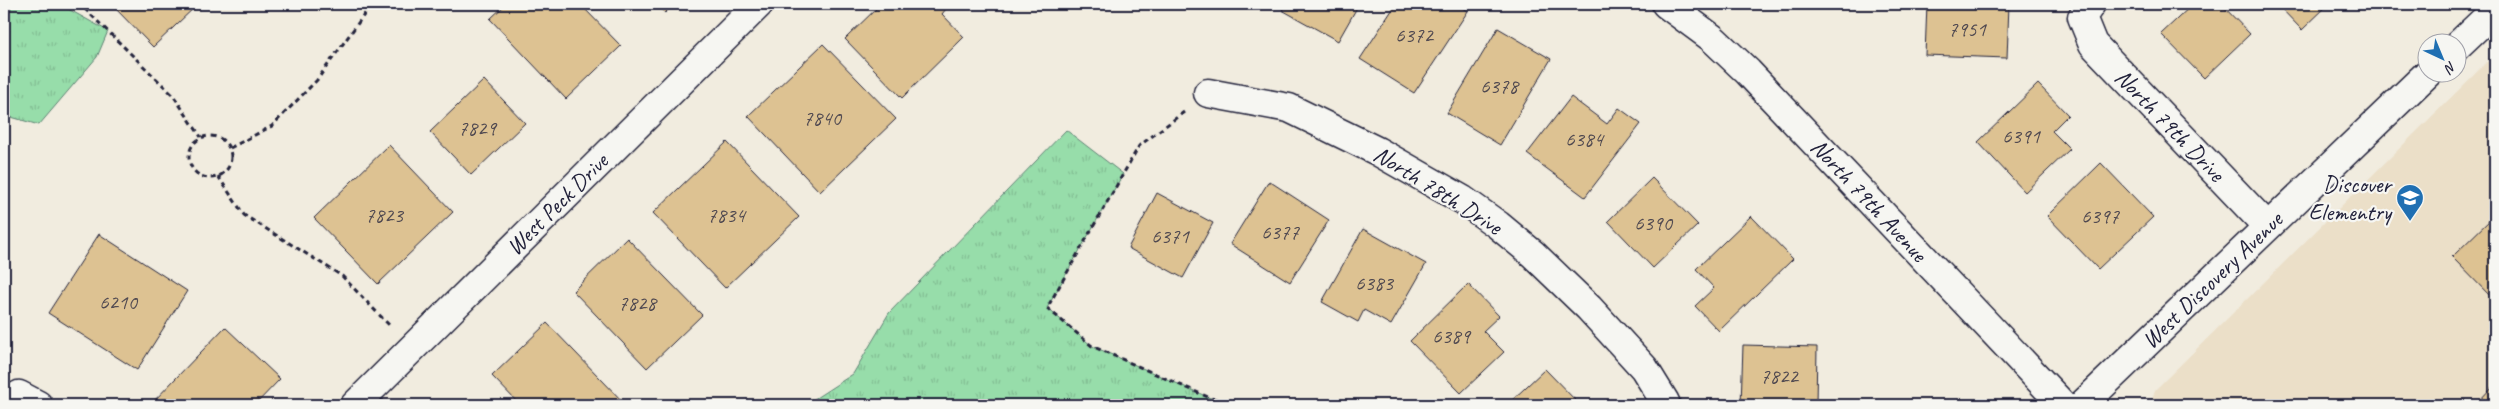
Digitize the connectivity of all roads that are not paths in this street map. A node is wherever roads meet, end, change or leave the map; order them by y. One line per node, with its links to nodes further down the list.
1 (760, 4): 10 (street, West Peck Drive)
2 (1666, 4): 11 (street, North 79th Avenue)
3 (2086, 10): 8 (street, North 79th Drive)
4 (2495, 10): 5 (street)
5 (2466, 38)
6 (2418, 82): 8 (street, West Discovery Avenue)
7 (1208, 93): 9 (street, North 78th Drive)
8 (2267, 226): 12 (street, West Discovery Avenue)
9 (1664, 403)
10 (355, 405)
11 (2063, 405)
12 (2082, 405)

